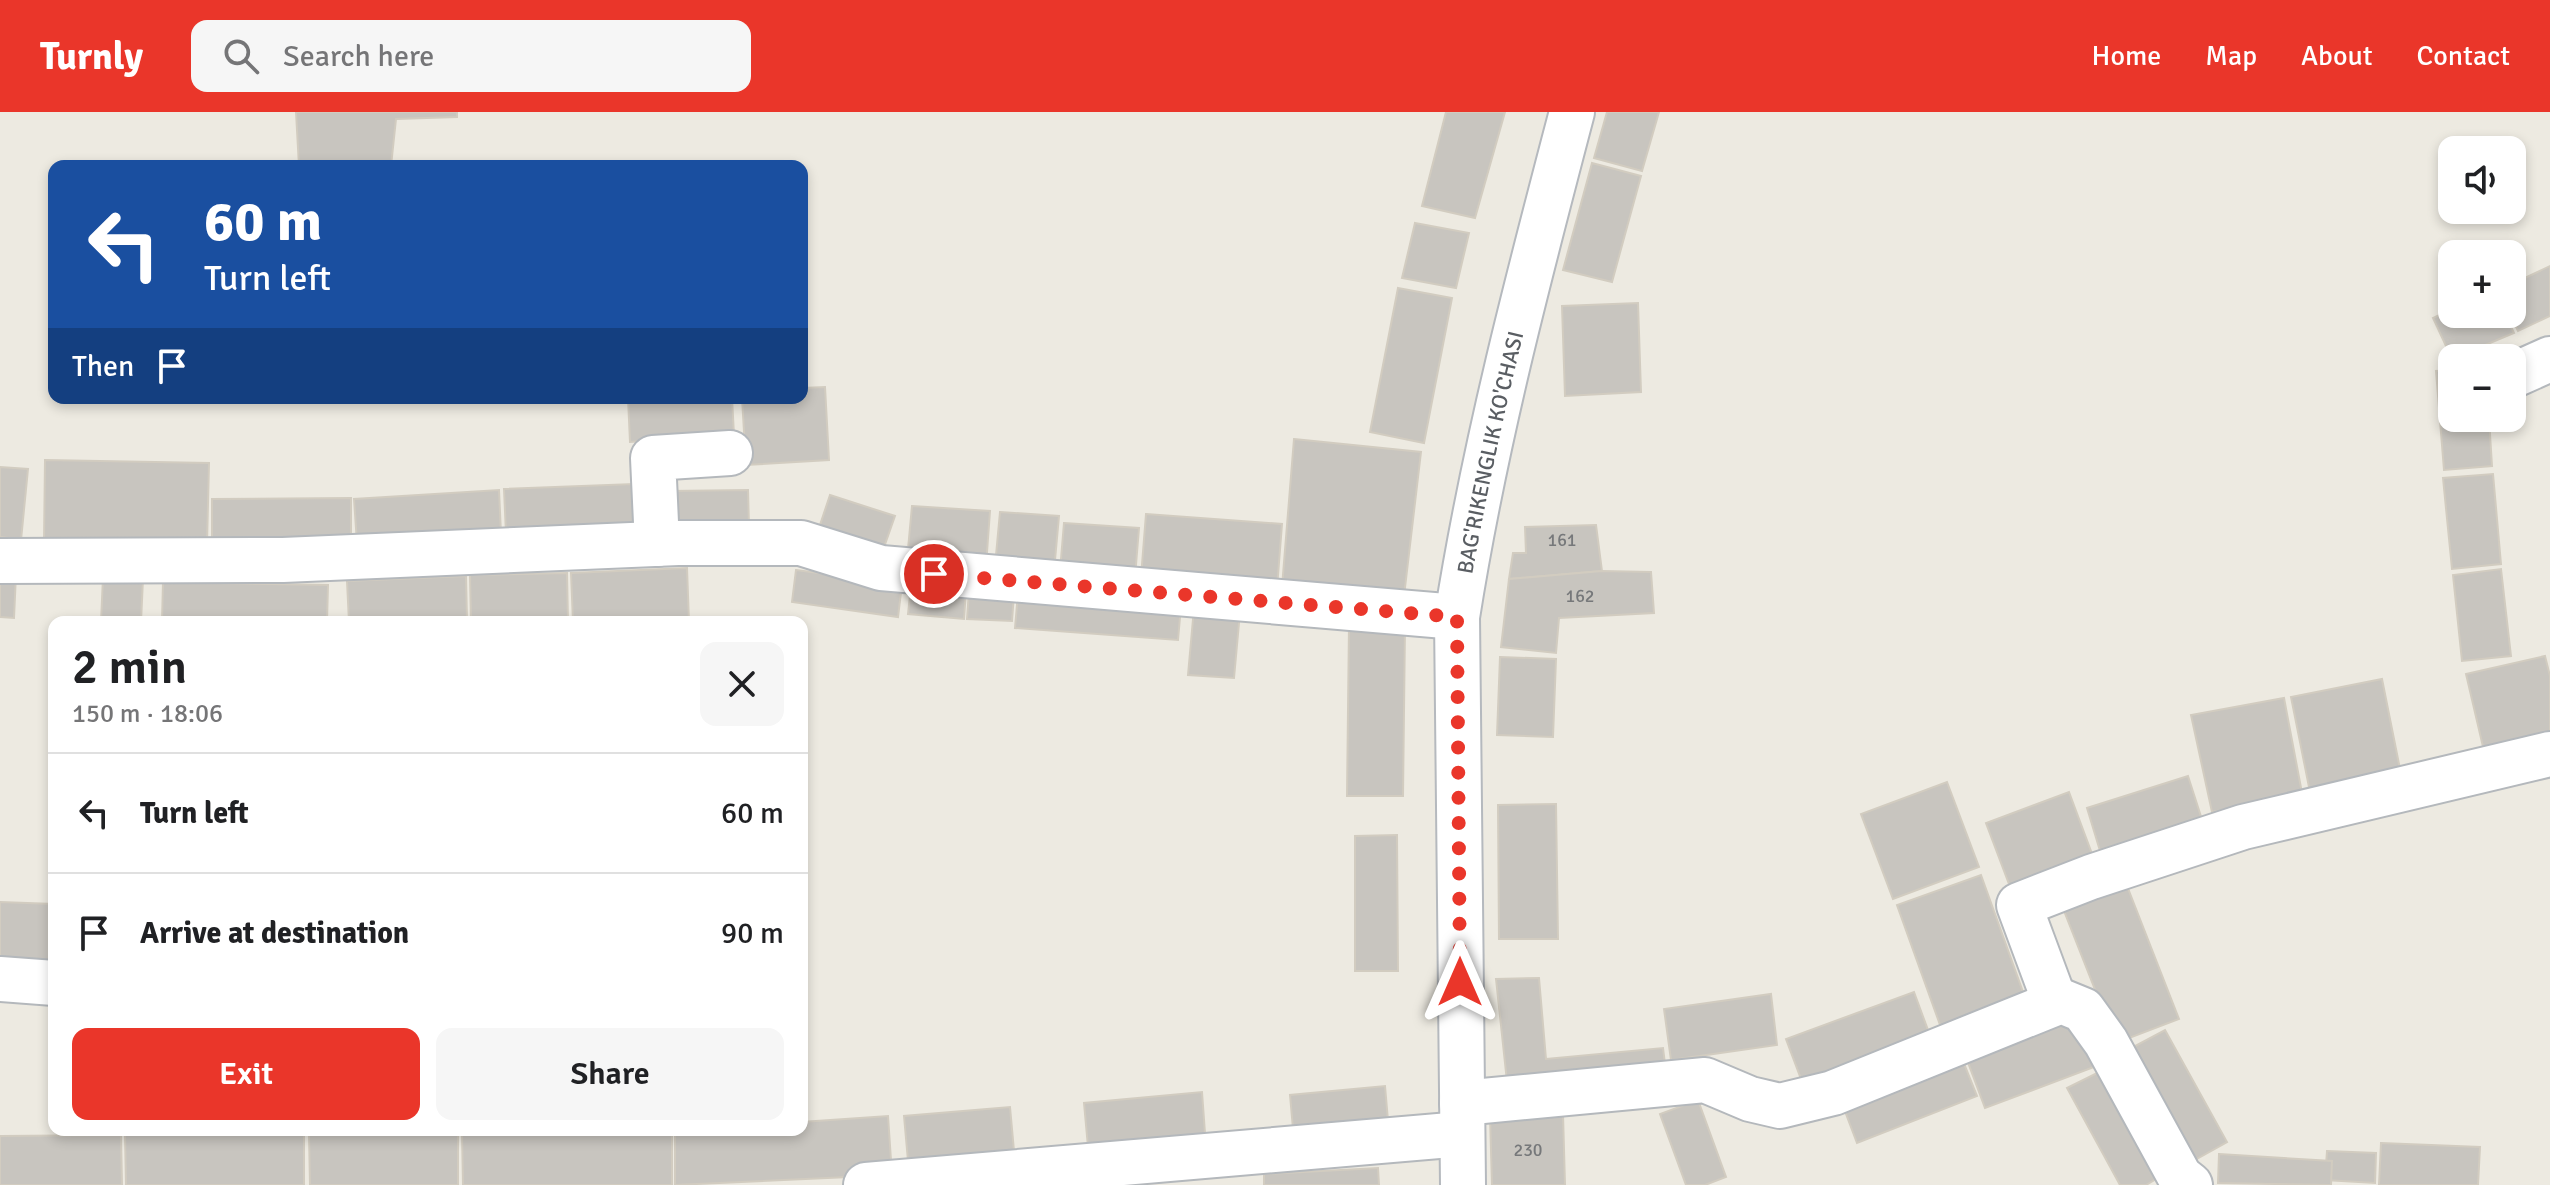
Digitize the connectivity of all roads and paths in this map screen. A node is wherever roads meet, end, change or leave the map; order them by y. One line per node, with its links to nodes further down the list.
1 (1572, 112): 7 (street, BAG'RIKENGLIK KO'CHASI)
2 (2550, 359): 3 (street)
3 (2526, 370)
4 (730, 453): 5 (street)
5 (657, 544): 6 (street); 7 (street)
6 (0, 561)
7 (1457, 617): 12 (street, BAG'RIKENGLIK KO'CHASI)
8 (2550, 754): 11 (street)
9 (0, 979): 10 (street)
10 (48, 983)
11 (2055, 1002): 12 (street); 15 (street)
12 (1462, 1119): 13 (street); 14 (street, BAG'RIKENGLIK KO'CHASI)
13 (866, 1185)
14 (1463, 1185)
15 (2190, 1185)

